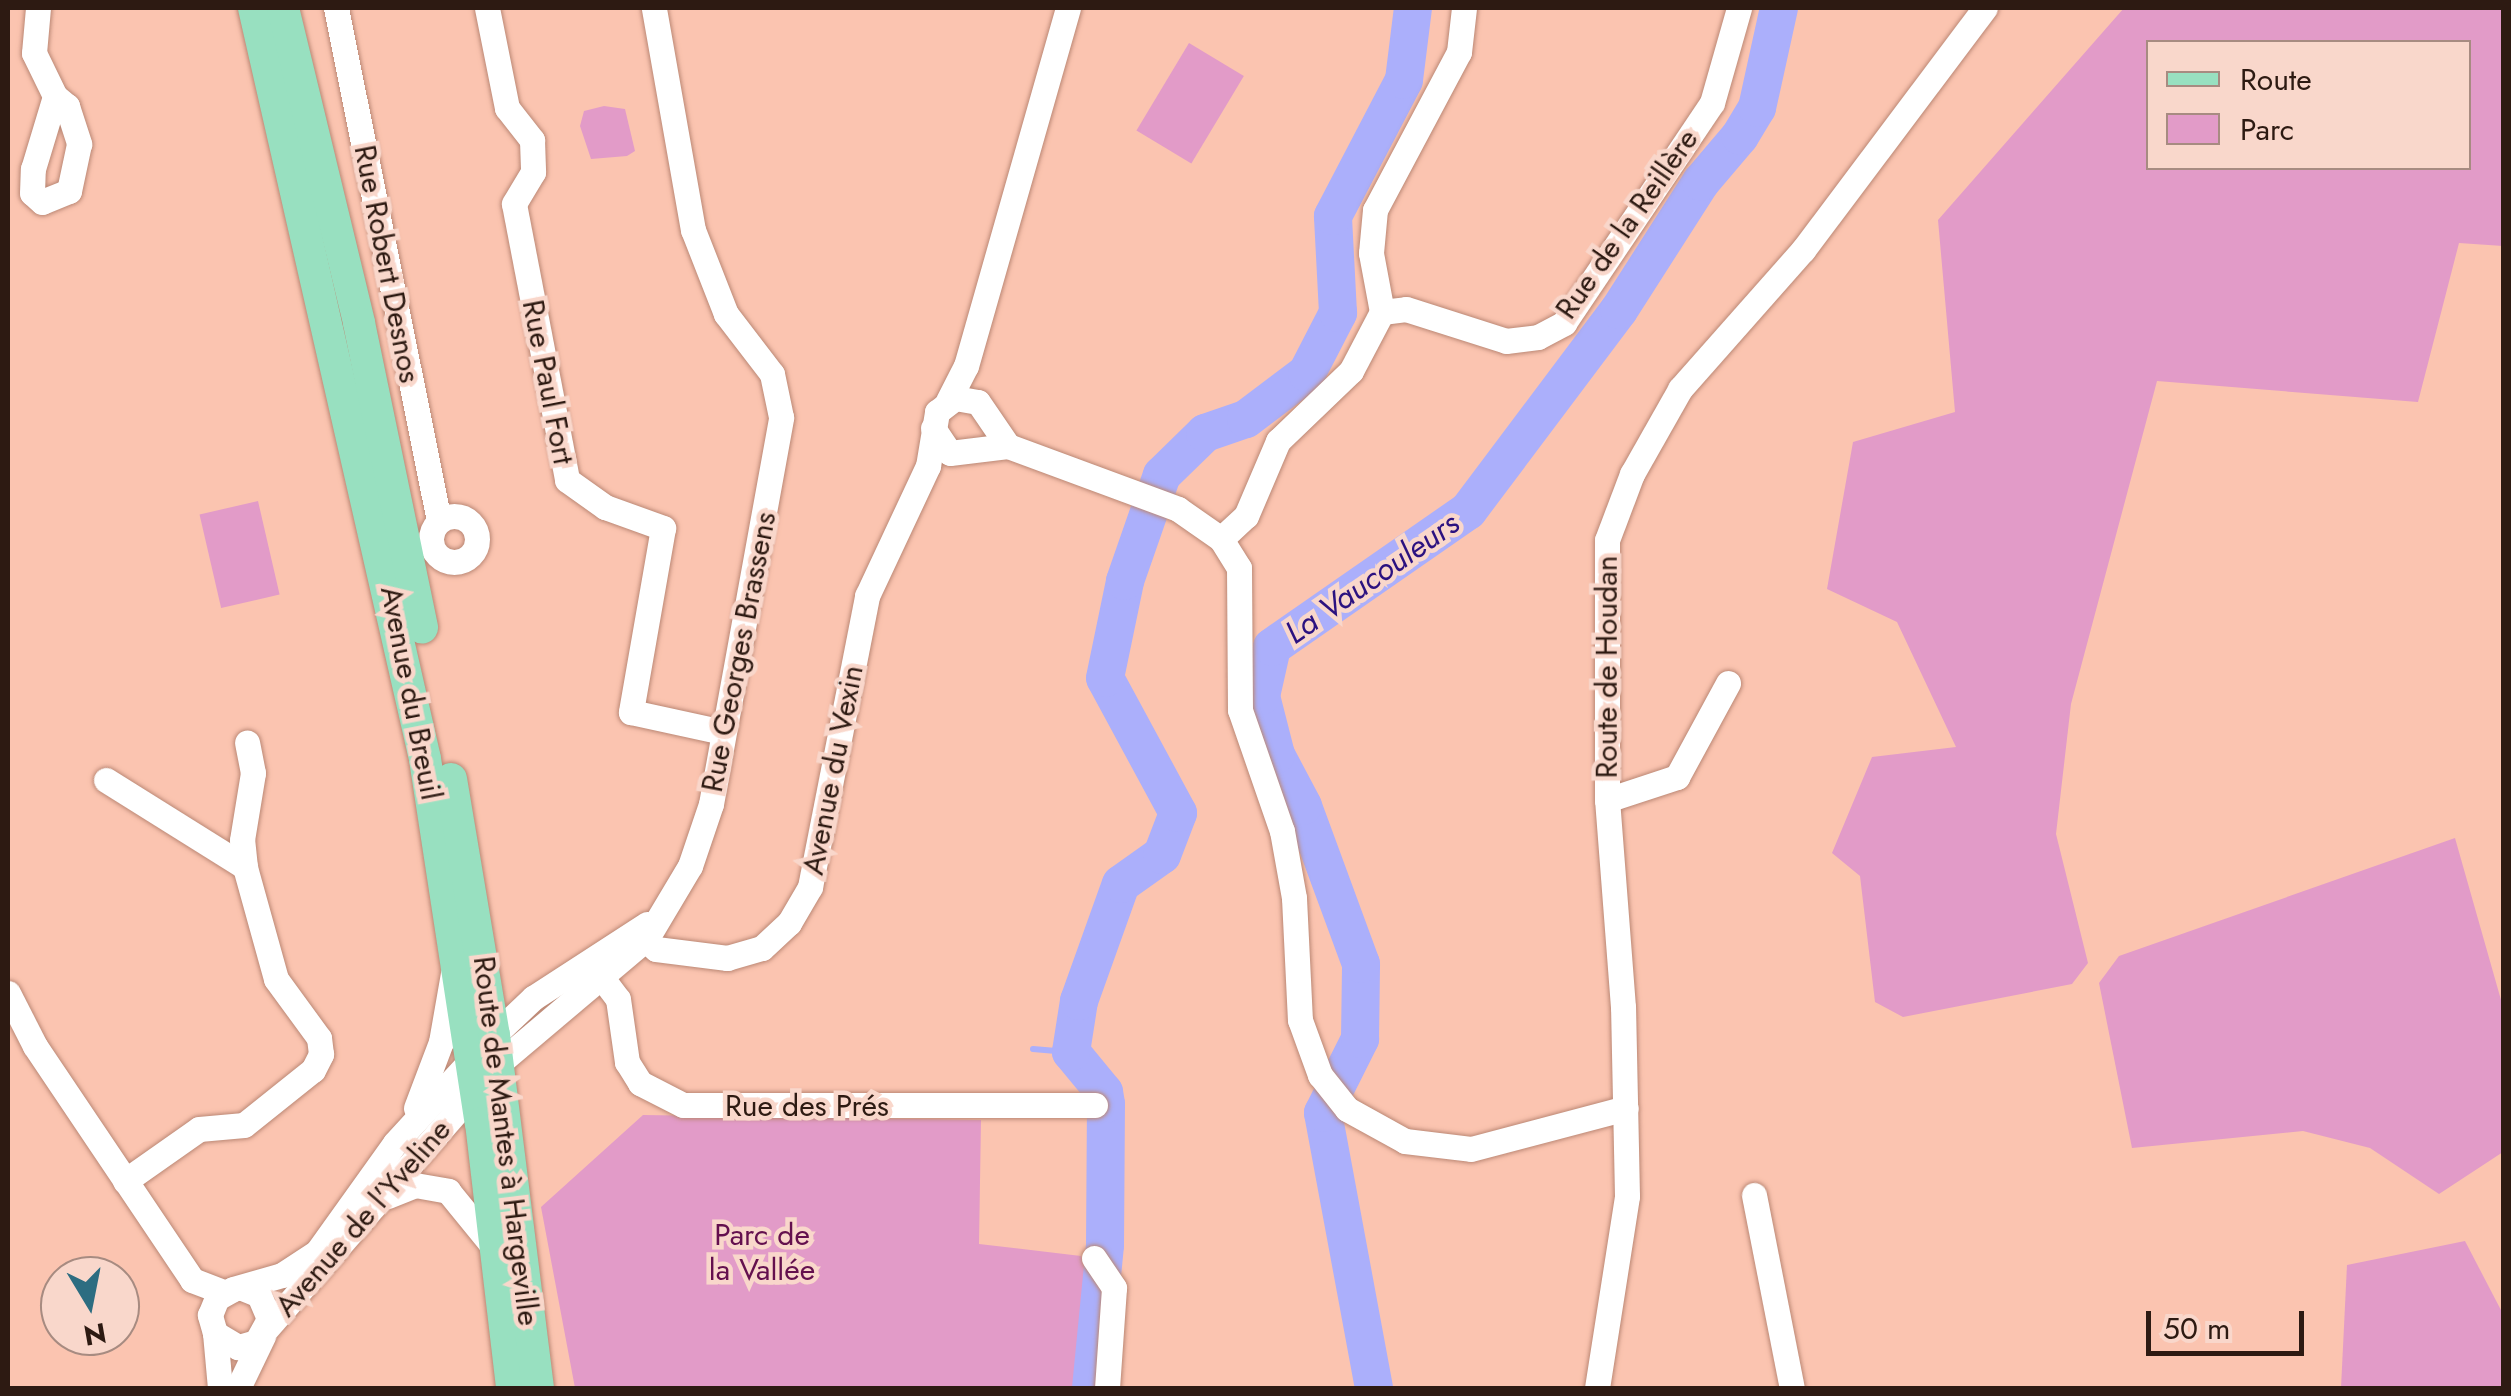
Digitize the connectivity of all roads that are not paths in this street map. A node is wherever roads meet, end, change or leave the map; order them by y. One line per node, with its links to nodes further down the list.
1 (38, 8): 12 (street)
2 (238, 8): 11 (street)
3 (283, 8): 30 (main road, Avenue du Breuil)
4 (336, 8): 22 (street, Rue Robert Desnos)
5 (487, 8): 25 (street, Rue Paul Fort)
6 (654, 8): 25 (street, Rue Georges Brassens)
7 (1068, 8): 14 (street)
8 (1464, 8): 13 (street)
9 (1739, 8): 13 (street, Rue de la Reillère)
10 (1985, 8): 28 (street, Route de Houdan)
11 (256, 17): 32 (main road, Avenue du Breuil)
12 (55, 96)
13 (1382, 312): 23 (street)
14 (966, 366): 15 (street); 16 (street)
15 (948, 401): 16 (street); 17 (street)
16 (985, 412): 18 (street); 19 (street)
17 (933, 428): 20 (street); 21 (street, Avenue du Vexin)
18 (1008, 446): 19 (street); 23 (street)
19 (980, 450): 20 (street)
20 (953, 454): 21 (street)
21 (928, 466): 31 (street, Avenue du Vexin)
22 (439, 521)
23 (1221, 538): 39 (street)
24 (1728, 683): 28 (street)
25 (723, 732): 31 (street, Rue Georges Brassens)
26 (247, 742): 29 (street)
27 (106, 780): 29 (street)
28 (1607, 800): 39 (street, Route de Houdan)
29 (246, 867): 41 (street)
30 (472, 893): 34 (main road, Route de Mantes à Hargeville)
31 (645, 931): 33 (street)
32 (457, 954): 37 (main road, Avenue du Breuil); 40 (street)
33 (595, 969): 36 (street); 37 (street); 38 (street, Rue des Prés)
34 (487, 986): 36 (street); 37 (main road, Route de Mantes à Hargeville)
35 (8, 993): 41 (street)
36 (533, 998): 37 (street)
37 (485, 1061): 40 (street, Avenue de l'Yveline); 43 (street, Avenue de l'Yveline); 44 (main road, Avenue du Breuil); 53 (main road, Route de Mantes à Hargeville)
38 (1095, 1105)
39 (1626, 1108): 55 (street, Route de Houdan)
40 (403, 1134): 47 (street, Avenue de l'Yveline)
41 (125, 1181): 46 (street)
42 (1754, 1196): 56 (street)
43 (383, 1198): 44 (street); 49 (street, Avenue de l'Yveline)
44 (496, 1250): 52 (main road, Avenue du Breuil)
45 (1094, 1258): 54 (street)
46 (186, 1270): 47 (street); 48 (street)
47 (233, 1290): 48 (street); 49 (street)
48 (213, 1329): 49 (street); 50 (street)
49 (265, 1332): 51 (street, Avenue de l'Yveline)
50 (220, 1388)
51 (238, 1388)
52 (512, 1388)
53 (538, 1388)
54 (1107, 1388)
55 (1597, 1388)
56 (1792, 1388)

